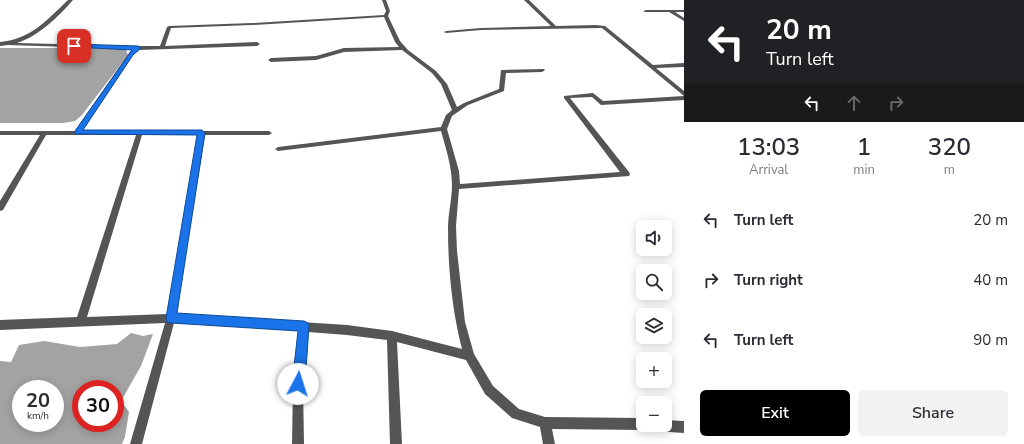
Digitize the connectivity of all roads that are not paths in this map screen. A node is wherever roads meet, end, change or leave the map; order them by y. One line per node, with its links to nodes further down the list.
1 (71, 0): 12 (street)
2 (384, 0): 7 (street)
3 (526, 0): 9 (street)
4 (646, 11): 5 (street)
5 (669, 11): 6 (street); 8 (street)
6 (684, 11)
7 (386, 16): 14 (street); 16 (street)
8 (684, 20)
9 (555, 27): 10 (street); 19 (street)
10 (446, 32)
11 (0, 44): 12 (street)
12 (10, 44): 15 (street)
13 (257, 44): 14 (street)
14 (162, 47): 15 (street)
15 (138, 48): 26 (street)
16 (403, 48): 17 (street); 23 (street)
17 (271, 60)
18 (684, 65): 19 (street)
19 (651, 67): 21 (street)
20 (542, 70): 23 (street)
21 (684, 94)
22 (684, 98): 32 (street)
23 (456, 111): 24 (street)
24 (444, 129): 31 (street); 32 (street)
25 (45, 132): 26 (street); 28 (street); 33 (street)
26 (77, 132): 27 (street)
27 (140, 132): 29 (street); 35 (street)
28 (0, 133)
29 (202, 133): 30 (street); 34 (street)
30 (269, 133)
31 (278, 149)
32 (456, 187): 39 (street)
33 (0, 208)
34 (171, 318): 35 (street); 37 (street); 44 (street)
35 (81, 321): 36 (street)
36 (0, 324)
37 (304, 326): 38 (street); 45 (street)
38 (392, 336): 39 (street); 46 (street)
39 (469, 356): 40 (street)
40 (545, 423): 41 (street); 47 (street)
41 (636, 424)
42 (672, 426): 43 (street)
43 (684, 427)
44 (136, 444)
45 (298, 444)
46 (396, 444)
47 (549, 444)

